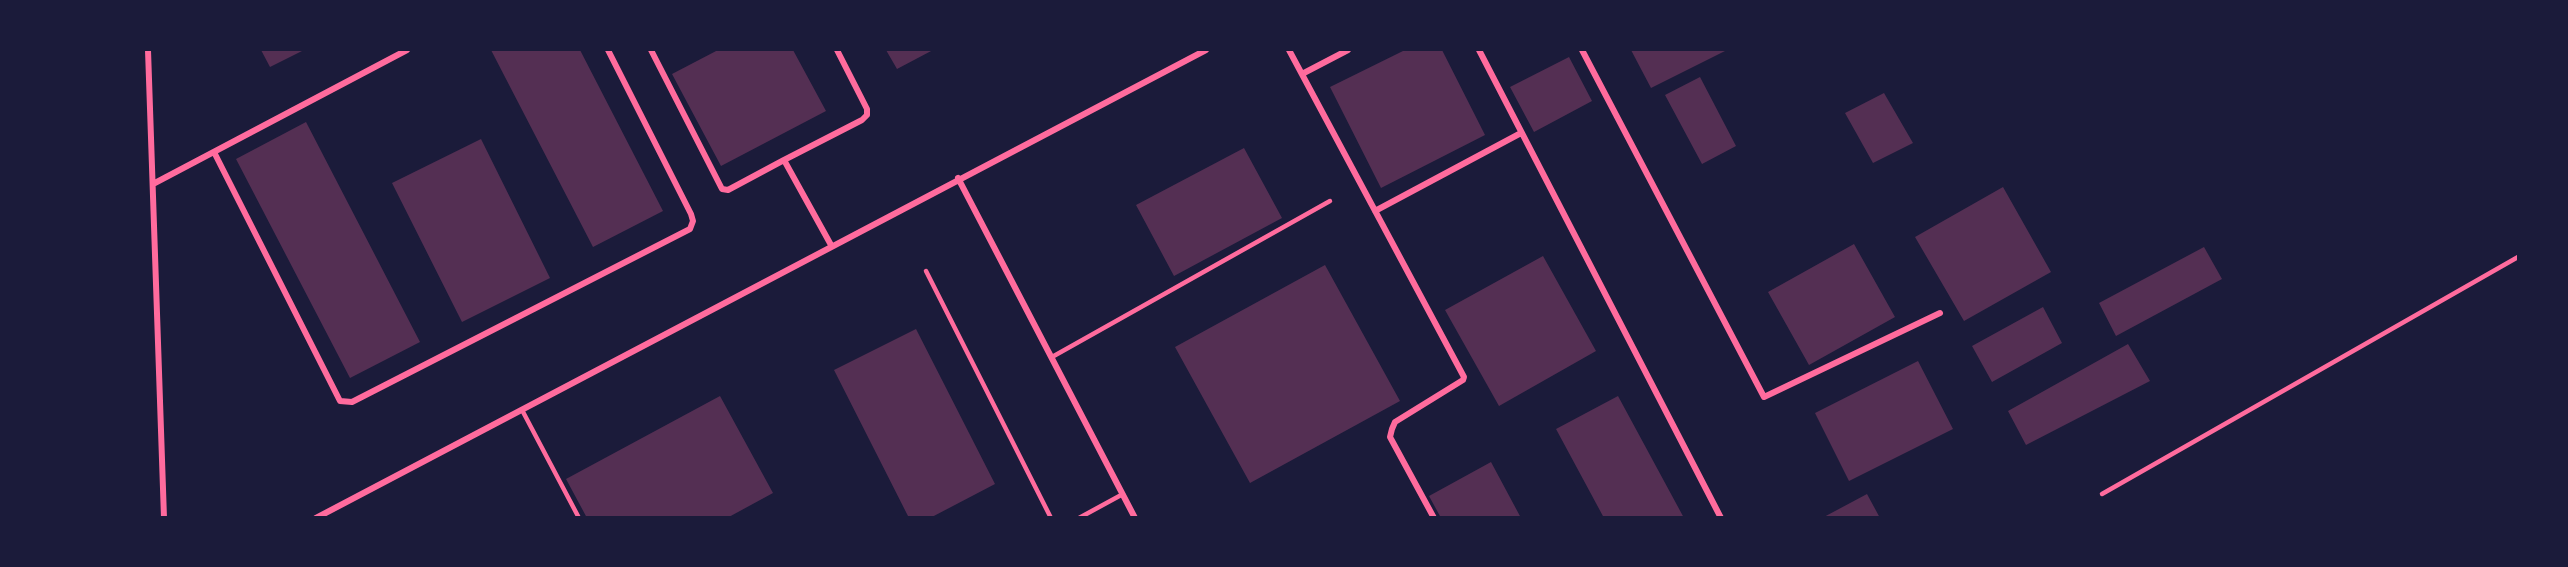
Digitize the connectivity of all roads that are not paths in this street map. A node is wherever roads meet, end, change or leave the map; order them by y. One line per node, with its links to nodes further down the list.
1 (148, 50): 16 (street)
2 (407, 50): 13 (street)
3 (608, 50): 13 (street)
4 (651, 50): 14 (street)
5 (837, 50): 14 (street)
6 (1206, 50): 15 (street)
7 (1288, 50): 11 (street)
8 (1348, 50): 11 (street)
9 (1479, 50): 12 (street)
10 (1582, 50): 22 (street)
11 (1302, 74): 18 (street)
12 (1521, 133): 18 (street); 34 (street)
13 (214, 152): 16 (street)
14 (784, 160): 19 (street)
15 (958, 178): 19 (street); 23 (street)
16 (153, 184): 27 (street)
17 (1330, 201): 23 (lane)
18 (1375, 211): 33 (street)
19 (831, 245): 24 (street)
20 (2518, 257): 26 (lane)
21 (926, 271): 30 (lane)
22 (1940, 313)
23 (1052, 357): 25 (street)
24 (522, 410): 28 (street); 29 (lane)
25 (1123, 494): 31 (lane); 32 (street)
26 (2102, 494)
27 (164, 518)
28 (316, 518)
29 (579, 518)
30 (1051, 518)
31 (1079, 518)
32 (1135, 518)
33 (1434, 518)
34 (1721, 518)

